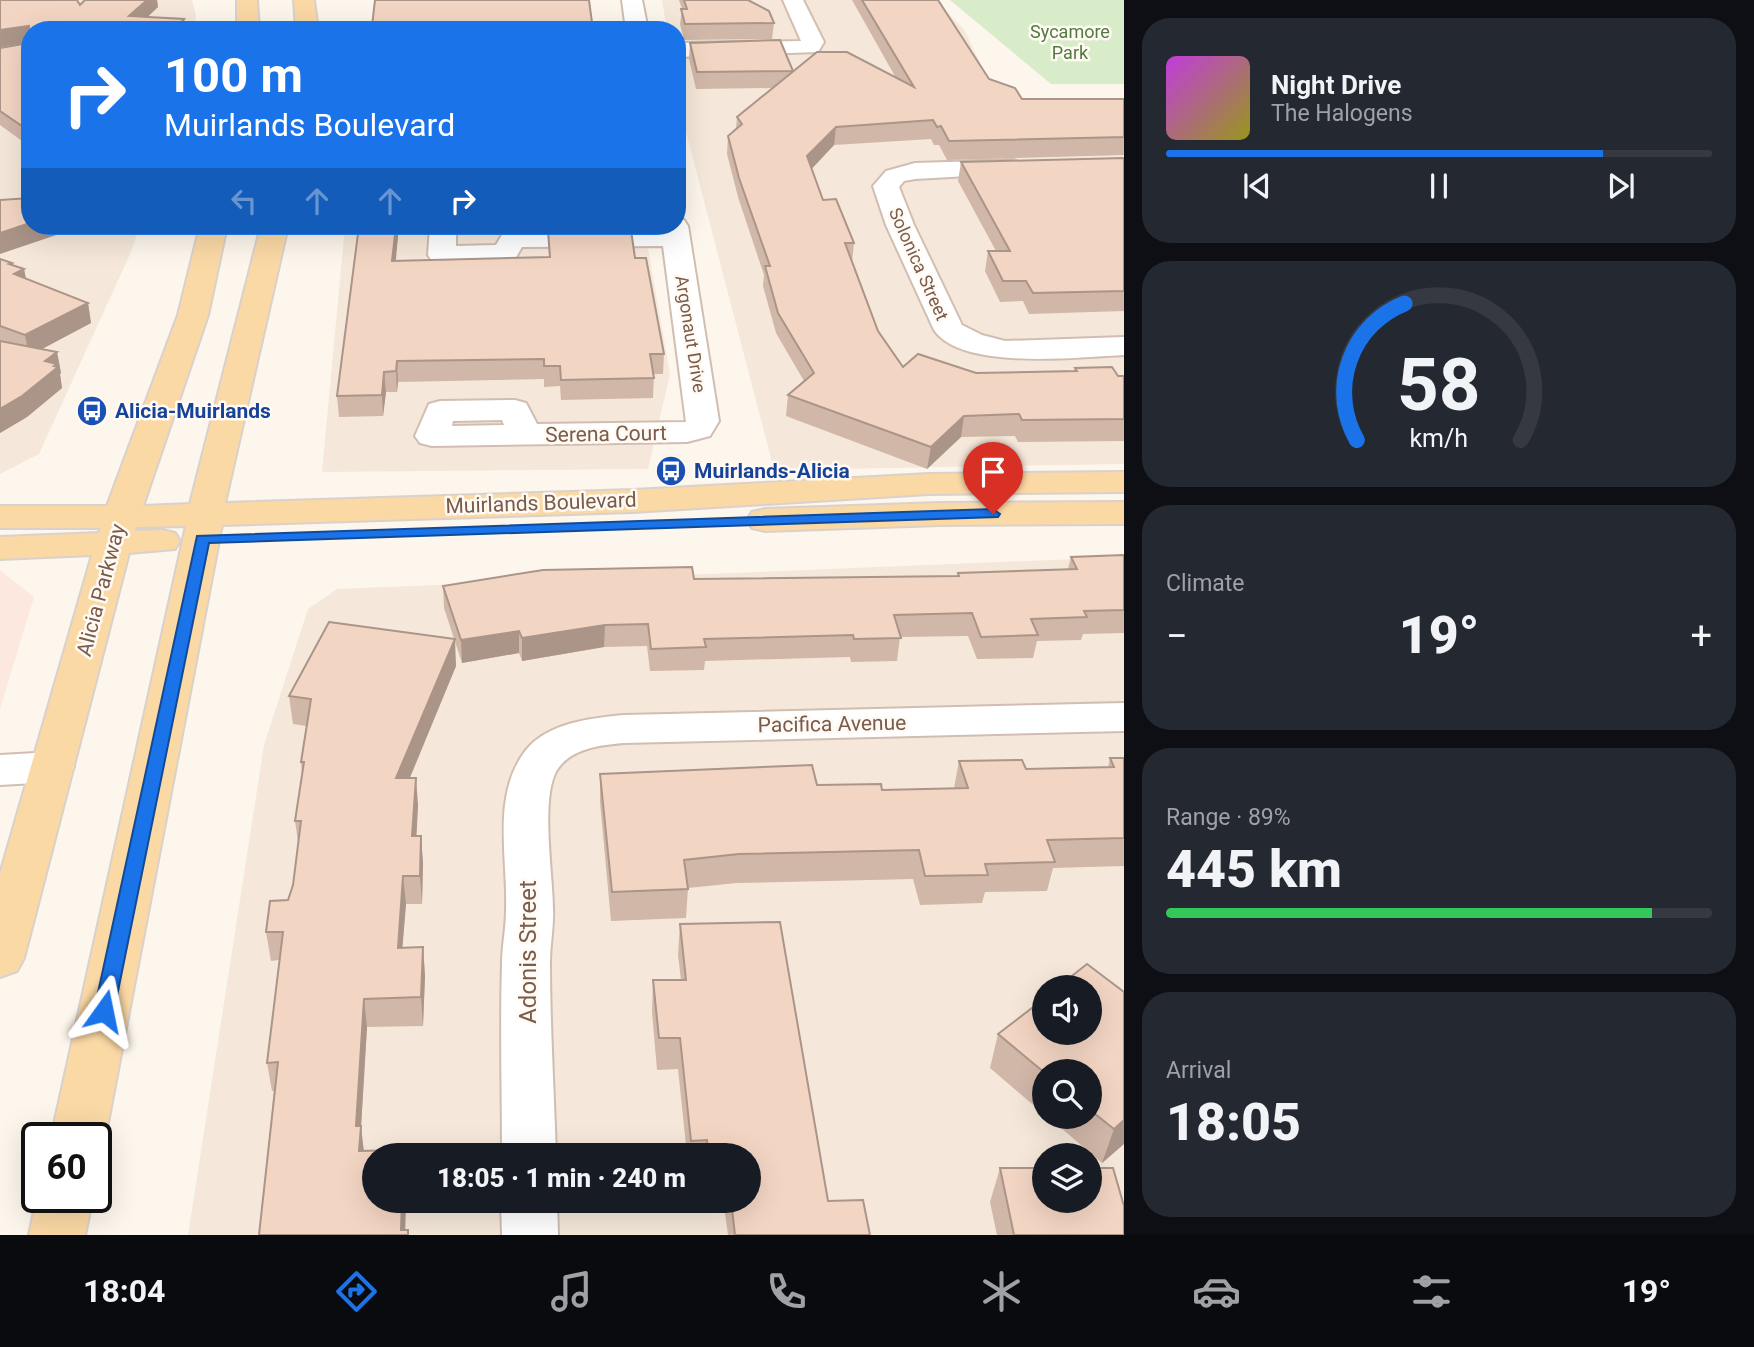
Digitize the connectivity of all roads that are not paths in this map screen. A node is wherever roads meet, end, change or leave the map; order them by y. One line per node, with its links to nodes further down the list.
1 (247, 0): 5 (main road)
2 (304, 0): 6 (main road)
3 (632, 0): 7 (street)
4 (793, 0): 8 (street)
5 (248, 21)
6 (306, 21)
7 (636, 21)
8 (686, 50)
9 (1042, 168): 15 (street, Solonica Street)
10 (211, 235): 22 (main road, Alicia Parkway)
11 (272, 235): 21 (main road)
12 (443, 235): 13 (street)
13 (509, 235)
14 (675, 235): 16 (street, Argonaut Drive)
15 (1124, 346)
16 (687, 432): 17 (street, Serena Court)
17 (524, 435)
18 (1124, 482): 21 (main road, Muirlands Boulevard)
19 (1124, 513): 21 (main road, Muirlands Boulevard)
20 (0, 517): 22 (main road, Muirlands Boulevard)
21 (204, 526): 22 (main road, Muirlands Boulevard); 29 (main road)
22 (118, 530): 23 (main road, Muirlands Boulevard); 26 (main road, Alicia Parkway)
23 (0, 548)
24 (1124, 718): 25 (street, Pacifica Avenue)
25 (547, 755): 30 (street, Adonis Street)
26 (53, 767): 27 (street); 28 (main road, Alicia Parkway)
27 (0, 771)
28 (0, 958)
29 (81, 1122)
30 (529, 1143)
31 (62, 1213): 33 (main road)
32 (529, 1213): 34 (street)
33 (57, 1235)
34 (530, 1235)

